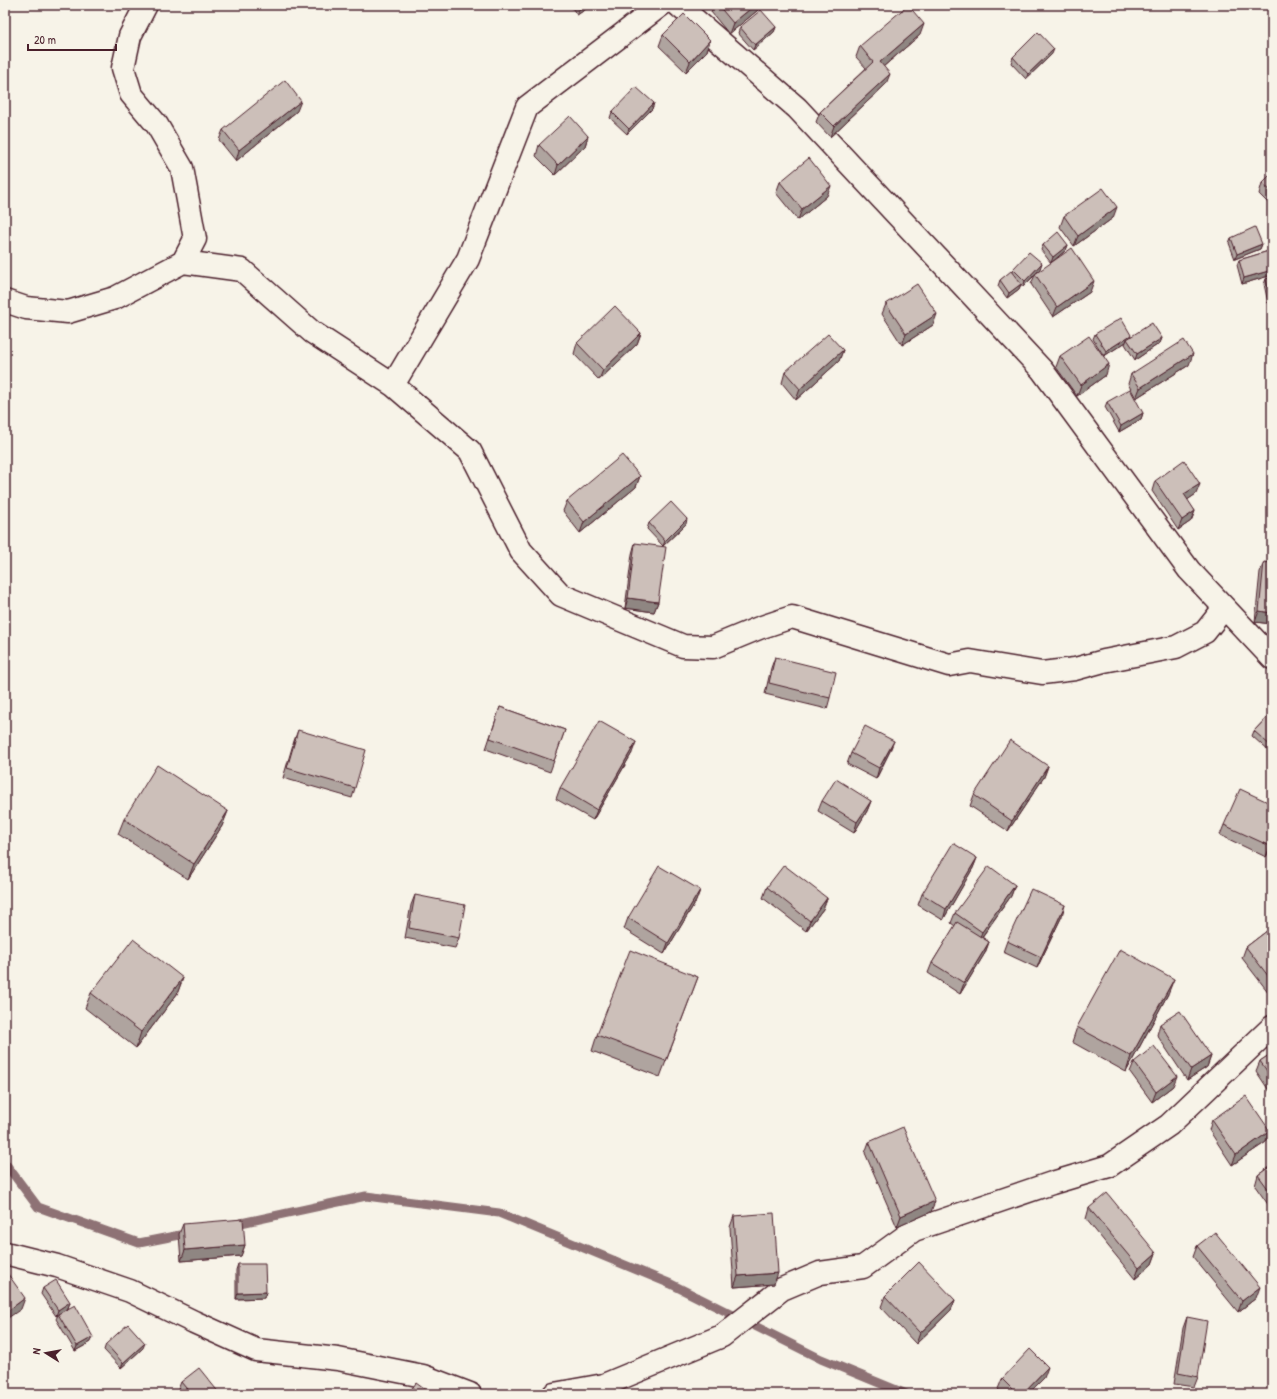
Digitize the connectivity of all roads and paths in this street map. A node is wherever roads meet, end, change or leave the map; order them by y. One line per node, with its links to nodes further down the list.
1 (146, 5): 4 (street)
2 (661, 5): 6 (street)
3 (678, 5): 7 (street)
4 (183, 262): 5 (street); 6 (street)
5 (5, 300)
6 (393, 385): 7 (street)
7 (1224, 608): 8 (street)
8 (1272, 658)
9 (1272, 1028): 12 (street)
10 (5, 1253): 11 (street)
11 (470, 1394)
12 (554, 1394)

